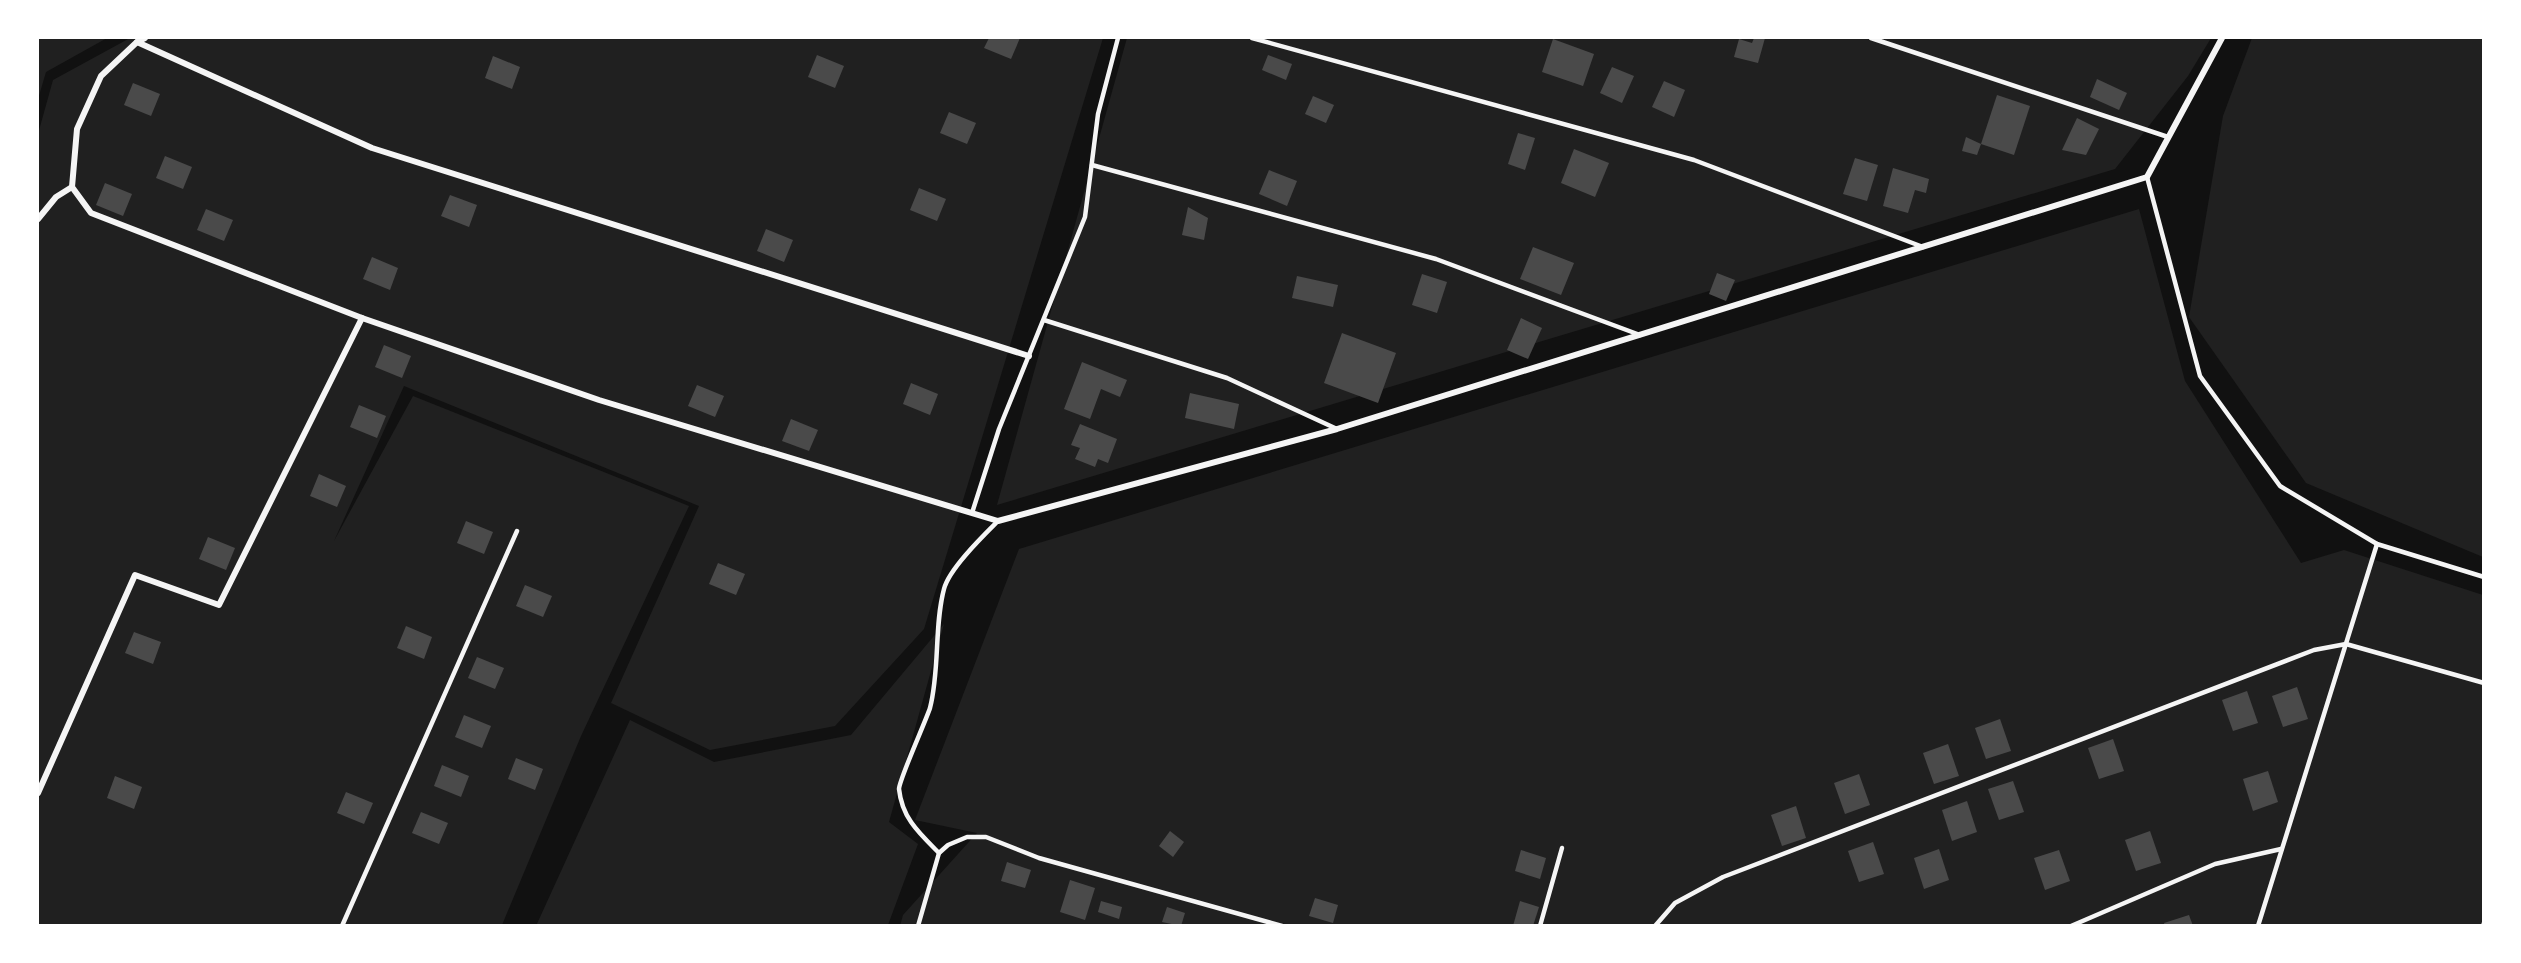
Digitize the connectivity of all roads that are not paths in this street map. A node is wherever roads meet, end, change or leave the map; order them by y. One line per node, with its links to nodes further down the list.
1 (145, 38): 6 (street)
2 (1118, 38): 8 (lane)
3 (1252, 38): 12 (lane)
4 (1871, 38): 7 (lane)
5 (2222, 38): 7 (street)
6 (136, 42): 10 (street); 16 (street)
7 (2168, 137): 9 (street)
8 (1092, 165): 14 (lane); 15 (lane)
9 (2147, 177): 12 (street); 21 (lane)
10 (72, 188): 11 (street); 13 (street)
11 (38, 219)
12 (1923, 247): 15 (street)
13 (362, 318): 18 (street); 25 (street)
14 (1044, 320): 16 (lane); 17 (lane)
15 (1640, 335): 17 (street)
16 (1029, 356): 18 (lane)
17 (1337, 429): 19 (street)
18 (972, 513): 19 (street)
19 (998, 521): 28 (lane)
20 (517, 531): 29 (lane)
21 (2377, 544): 22 (lane); 23 (lane)
22 (2484, 577)
23 (2346, 644): 24 (lane); 27 (lane); 33 (lane)
24 (2484, 683)
25 (38, 793)
26 (1562, 849): 32 (lane)
27 (2282, 849): 34 (lane); 35 (lane)
28 (939, 853): 30 (lane); 31 (lane)
29 (342, 926)
30 (918, 926)
31 (1282, 926)
32 (1540, 926)
33 (1655, 926)
34 (2071, 926)
35 (2258, 926)

